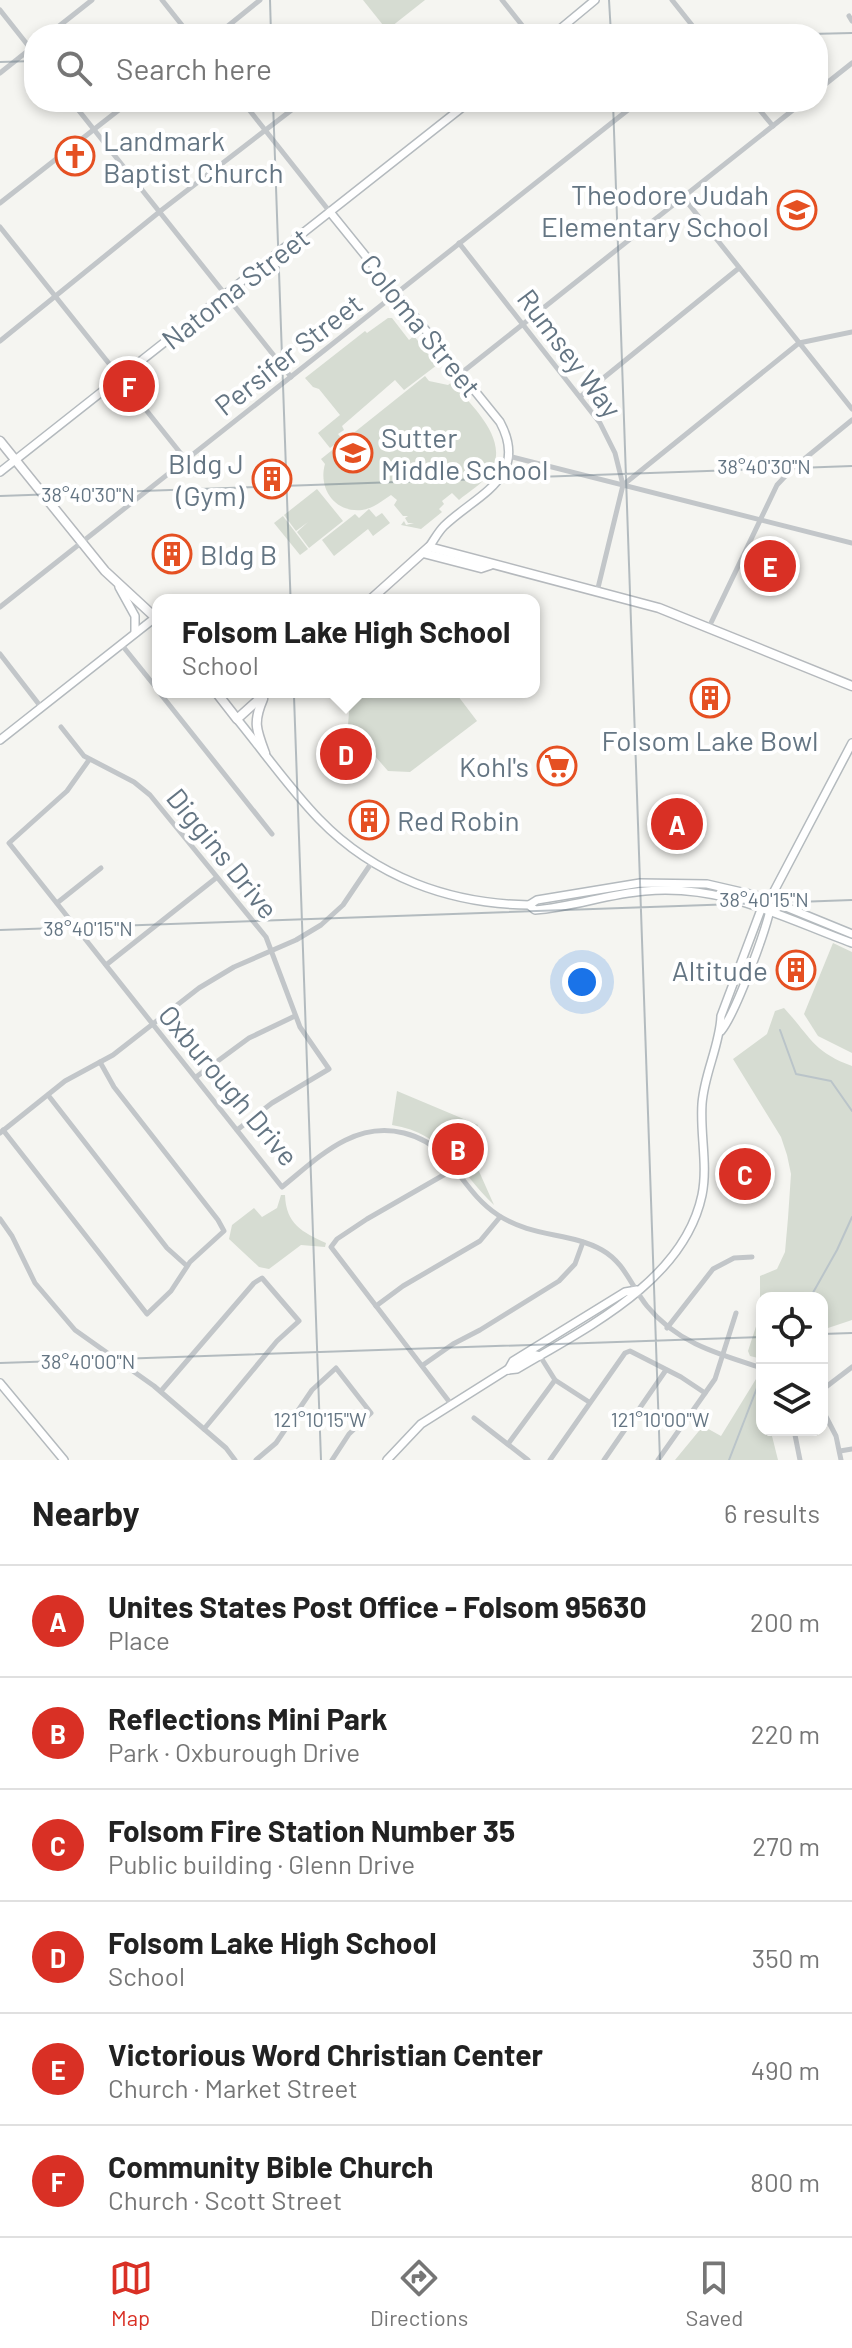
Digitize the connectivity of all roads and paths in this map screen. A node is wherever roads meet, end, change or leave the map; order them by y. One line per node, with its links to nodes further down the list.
1 (92, 0): 8 (street)
2 (162, 0): 9 (street)
3 (260, 0): 10 (street)
4 (502, 0): 11 (street)
5 (595, 0): 12 (street)
6 (672, 0): 13 (street)
7 (0, 10): 14 (street)
8 (62, 24)
9 (181, 24)
10 (230, 24)
11 (521, 24)
12 (566, 24)
13 (691, 24)
14 (24, 38)
15 (24, 56): 17 (street)
16 (852, 63): 18 (street)
17 (0, 73)
18 (828, 82)
19 (80, 112): 28 (street)
20 (116, 112): 28 (street)
21 (251, 112): 29 (street, Coloma Street)
22 (289, 112): 29 (street)
23 (456, 112): 32 (street, Natoma Street)
24 (625, 112): 35 (street, Persifer Street)
25 (761, 112): 27 (street)
26 (790, 112): 27 (street)
27 (773, 126): 30 (street)
28 (93, 130): 31 (street); 33 (street)
29 (265, 130): 32 (street, Coloma Street); 33 (street)
30 (683, 197): 36 (street); 40 (street)
31 (0, 203)
32 (330, 212): 37 (street, Coloma Street); 39 (street, Natoma Street)
33 (159, 213): 38 (street); 39 (street)
34 (0, 227): 38 (street)
35 (459, 243): 37 (street, Persifer Street); 40 (street, Rumsey Way)
36 (739, 268): 43 (street); 47 (street)
37 (395, 294): 44 (street, Coloma Street); 45 (street, Persifer Street)
38 (56, 295): 42 (street); 46 (street)
39 (226, 295): 45 (street); 46 (street, Natoma Street)
40 (523, 324): 44 (street); 47 (street, Rumsey Way)
41 (852, 332): 43 (street)
42 (0, 341)
43 (799, 343): 48 (street); 55 (street)
44 (460, 374): 51 (street, Coloma Street)
45 (291, 377): 53 (street, Persifer Street)
46 (121, 378): 52 (street, Natoma Street); 53 (street)
47 (580, 397): 55 (street, Rumsey Way)
48 (852, 409)
49 (852, 420): 56 (street)
50 (0, 441): 52 (main road)
51 (508, 456): 55 (street); 59 (street)
52 (16, 460): 54 (street, Natoma Street); 57 (main road)
53 (186, 460): 57 (street, Persifer Street)
54 (0, 472)
55 (623, 485): 56 (street); 61 (street, Rumsey Way)
56 (759, 519): 58 (street); 66 (street)
57 (81, 542): 60 (main road); 63 (street, Persifer Street)
58 (852, 543)
59 (426, 550): 61 (main road); 62 (main road)
60 (116, 582): 64 (main road); 67 (street)
61 (597, 592): 66 (main road)
62 (377, 594)
63 (0, 607)
64 (152, 614)
65 (152, 621): 67 (street)
66 (709, 627): 71 (main road)
67 (135, 633): 68 (street)
68 (121, 644): 70 (street); 76 (street)
69 (0, 654): 76 (street)
70 (152, 682)
71 (852, 686)
72 (165, 698): 83 (street)
73 (221, 698): 77 (main road)
74 (260, 698): 77 (main road)
75 (264, 698): 81 (main road)
76 (41, 708): 79 (street)
77 (237, 719): 81 (street)
78 (61, 727): 82 (street, Diggins Drive)
79 (0, 740)
80 (852, 743): 89 (street)
81 (265, 753): 84 (street)
82 (89, 760): 86 (street, Diggins Drive); 88 (street, Oxburough Drive)
83 (272, 834)
84 (372, 862): 90 (street); 94 (street)
85 (101, 868): 88 (street)
86 (216, 878): 94 (street, Diggins Drive); 95 (street)
87 (597, 891): 89 (street); 90 (street); 91 (street)
88 (57, 903): 95 (street, Oxburough Drive)
89 (768, 903): 91 (street); 92 (street); 93 (street); 96 (street); 98 (street)
90 (529, 905): 91 (street)
91 (549, 909)
92 (852, 934)
93 (852, 943)
94 (272, 949): 97 (street, Diggins Drive); 99 (street)
95 (106, 965): 99 (street, Oxburough Drive)
96 (733, 984): 98 (street); 100 (street)
97 (295, 1016): 102 (street); 104 (street, Diggins Drive)
98 (731, 1018): 100 (street)
99 (152, 1024): 101 (street); 102 (street, Oxburough Drive)
100 (721, 1031): 112 (street)
101 (100, 1062): 103 (street); 111 (street)
102 (196, 1077): 104 (street, Oxburough Drive)
103 (48, 1095): 105 (street); 111 (street)
104 (237, 1130): 106 (street, Oxburough Drive)
105 (2, 1131): 111 (street)
106 (454, 1169): 107 (street, Oxburough Drive); 113 (street)
107 (500, 1217): 109 (street, Oxburough Drive); 113 (street)
108 (0, 1219): 126 (street)
109 (583, 1242): 112 (street, Oxburough Drive); 118 (street)
110 (752, 1257): 115 (street)
111 (187, 1266)
112 (637, 1290): 115 (street, Oxburough Drive); 116 (street); 121 (street)
113 (376, 1306): 118 (street)
114 (736, 1313): 117 (street)
115 (667, 1328): 117 (street)
116 (540, 1356): 121 (street); 123 (street)
117 (723, 1356): 119 (street); 127 (street)
118 (423, 1365): 129 (street)
119 (756, 1366)
120 (852, 1367): 125 (street)
121 (508, 1370): 129 (street)
122 (666, 1370): 127 (street); 128 (street); 144 (street)
123 (555, 1380): 128 (street); 134 (street)
124 (0, 1383): 137 (street)
125 (828, 1385)
126 (161, 1391): 132 (street); 132 (street)
127 (705, 1393): 145 (street)
128 (589, 1402): 143 (street)
129 (451, 1404): 141 (street)
130 (474, 1418): 134 (street)
131 (828, 1419): 136 (street)
132 (204, 1429): 138 (street)
133 (795, 1436): 146 (street)
134 (508, 1444): 142 (street)
135 (852, 1449): 136 (street)
136 (840, 1451): 147 (street)
137 (64, 1460)
138 (235, 1460)
139 (256, 1460): 140 (street)
140 (332, 1460)
141 (387, 1460)
142 (528, 1460)
143 (550, 1460)
144 (604, 1460)
145 (658, 1460)
146 (800, 1460)
147 (841, 1460)

